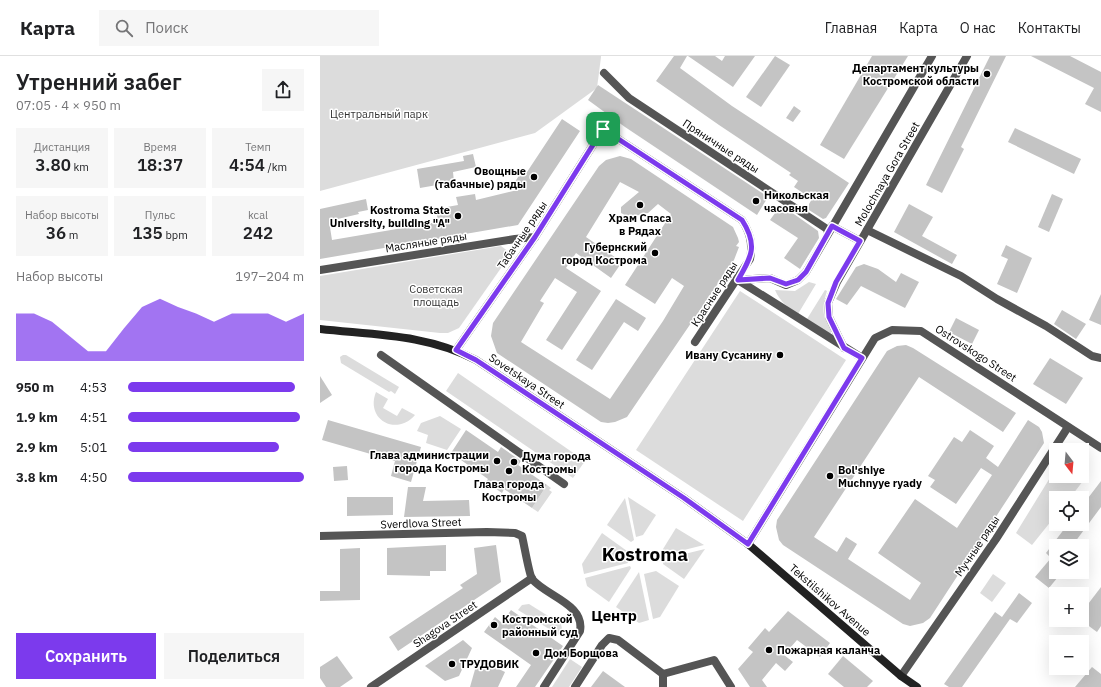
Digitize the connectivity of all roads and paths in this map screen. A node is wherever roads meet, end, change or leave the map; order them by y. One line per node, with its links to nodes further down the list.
1 (932, 56): 5 (street, Molochnaya Gora Street)
2 (967, 56): 6 (street, Molochnaya Gora Street)
3 (604, 73): 5 (street, Пряничные ряды)
4 (603, 129): 7 (street, Табачные ряды); 10 (street, Красные ряды)
5 (830, 230): 8 (street, Пряничные ряды); 10 (street, Molochnaya Gora Street)
6 (867, 230): 8 (street, Molochnaya Gora Street); 17 (street)
7 (535, 237): 9 (street, Масляные ряды); 14 (street, Табачные ряды)
8 (860, 241): 13 (street, Molochnaya Gora Street)
9 (320, 270)
10 (738, 280): 12 (street, Красные ряды); 13 (street)
11 (320, 329): 14 (main road, Sovetskaya Street)
12 (695, 342)
13 (844, 348): 16 (street)
14 (456, 350): 22 (main road, Sovetskaya Street)
15 (381, 355): 20 (street)
16 (862, 358): 18 (street, Ostrovskogo Street); 22 (street)
17 (1101, 358)
18 (1068, 427): 19 (street, Ostrovskogo Street); 25 (street, Мучные ряды)
19 (1101, 448)
20 (564, 484)
21 (320, 536): 23 (street, Sverdlova Street)
22 (748, 544): 25 (main road, Tekstilshikov Avenue)
23 (532, 578): 26 (street, Shagova Street); 27 (street)
24 (663, 674): 28 (street); 29 (street); 30 (street)
25 (901, 676): 31 (main road, Tekstilshikov Avenue)
26 (371, 687)
27 (544, 687)
28 (575, 687)
29 (663, 687)
30 (731, 687)
31 (916, 687)

